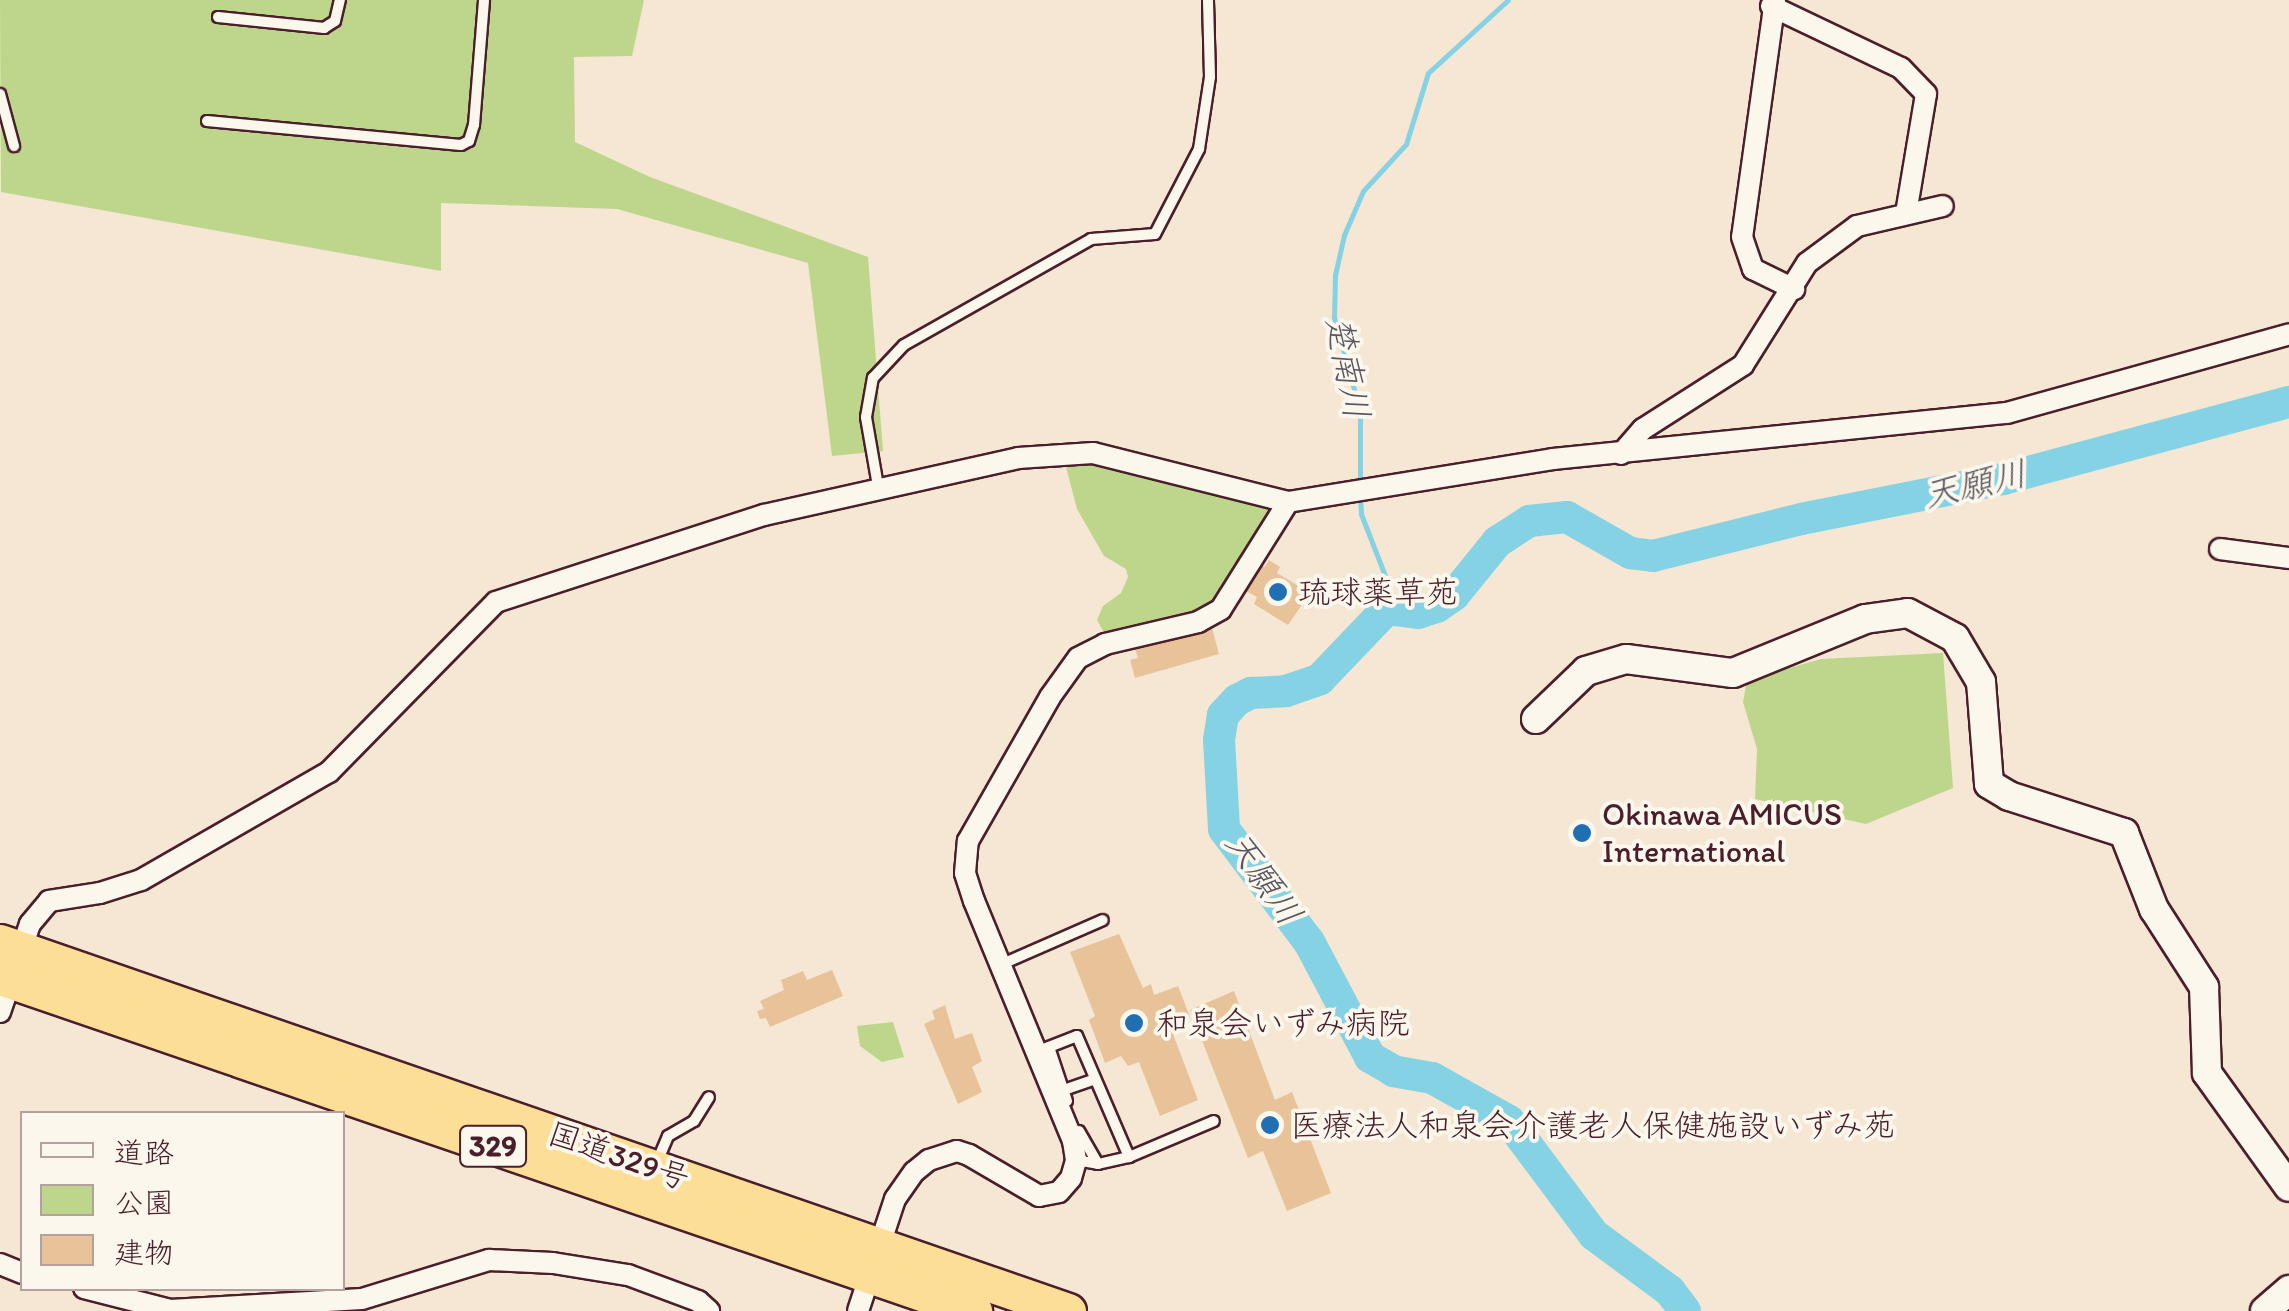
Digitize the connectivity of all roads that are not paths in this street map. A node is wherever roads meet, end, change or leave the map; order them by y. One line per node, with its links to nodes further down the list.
1 (340, 0): 5 (lane)
2 (484, 0): 7 (lane)
3 (1208, 0): 14 (lane)
4 (1773, 3): 10 (street); 11 (street)
5 (218, 17)
6 (0, 94): 8 (lane)
7 (207, 121)
8 (14, 146)
9 (1943, 206): 10 (street)
10 (1906, 213): 11 (street)
11 (1794, 289): 13 (street)
12 (2289, 334): 13 (street)
13 (1621, 454): 15 (street)
14 (878, 486): 15 (street); 21 (street)
15 (1288, 502): 20 (street)
16 (2220, 549): 17 (street)
17 (2289, 558)
18 (1536, 719): 31 (street)
19 (1103, 920): 20 (lane)
20 (1000, 965): 22 (street)
21 (7, 972): 30 (highway, 国道329号 / 329); 32 (highway, 国道329号 / 329)
22 (1042, 1050): 23 (lane); 24 (street)
23 (1095, 1079): 24 (lane); 27 (lane)
24 (1058, 1092): 28 (street); 29 (lane)
25 (708, 1097): 30 (lane)
26 (1214, 1121): 27 (lane)
27 (1129, 1157): 29 (lane)
28 (1076, 1160): 29 (lane); 32 (street)
29 (1098, 1164)
30 (654, 1168): 32 (highway, 国道329号 / 329)
31 (2289, 1187)
32 (873, 1259): 36 (street); 37 (highway, 国道329号 / 329); 38 (highway, 国道329号 / 329)
33 (2289, 1290): 39 (street)
34 (96, 1291): 35 (street)
35 (709, 1311)
36 (858, 1311)
37 (974, 1311)
38 (1068, 1311)
39 (2265, 1311)

